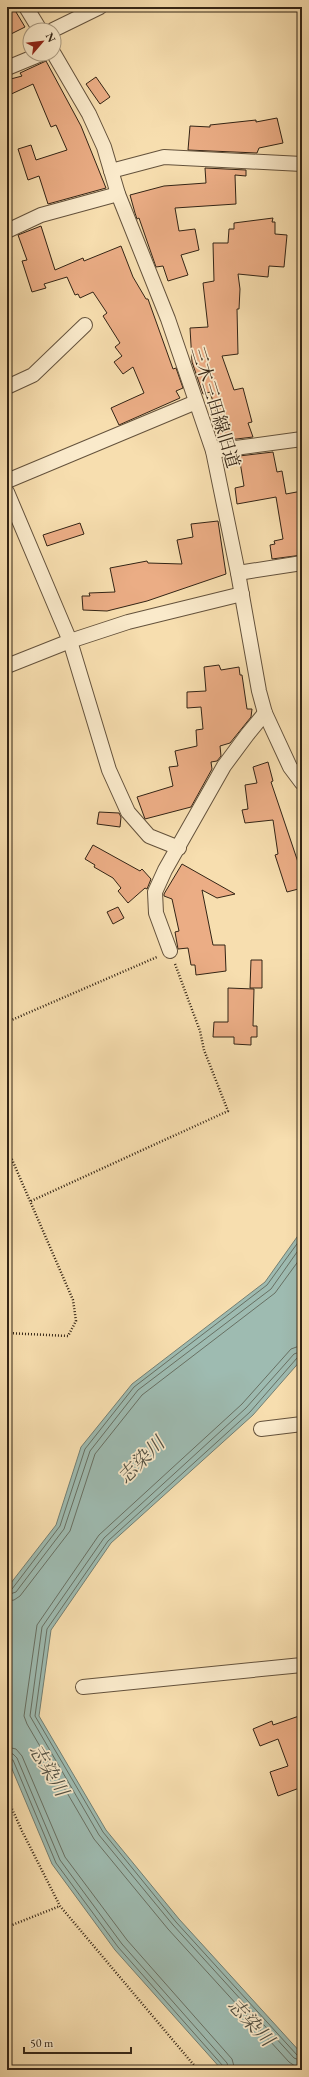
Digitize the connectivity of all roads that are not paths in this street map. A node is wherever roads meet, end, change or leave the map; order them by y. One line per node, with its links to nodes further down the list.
1 (26, 7): 3 (street)
2 (100, 7): 4 (street)
3 (35, 22)
4 (62, 26)
5 (22, 62): 7 (street)
6 (59, 62): 9 (street, 三木三田線旧道)
7 (7, 68)
8 (302, 164): 9 (street)
9 (111, 171): 10 (street, 三木三田線旧道)
10 (118, 194): 11 (street); 14 (street, 三木三田線旧道)
11 (7, 231)
12 (85, 325): 13 (street)
13 (7, 387)
14 (196, 402): 16 (street, 三木三田線旧道); 17 (street)
15 (302, 439): 16 (street)
16 (214, 451): 20 (street, 三木三田線旧道)
17 (7, 481)
18 (7, 492): 22 (street)
19 (302, 563): 20 (street)
20 (238, 573): 21 (street, 三木三田線旧道)
21 (242, 594): 22 (street); 24 (street, 三木三田線旧道)
22 (70, 641): 23 (street); 26 (street)
23 (7, 666)
24 (265, 713): 25 (street, 三木三田線旧道); 26 (street)
25 (302, 783)
26 (178, 848): 27 (street)
27 (170, 952)
28 (302, 1424): 29 (street)
29 (261, 1429)
30 (302, 1665): 31 (street)
31 (83, 1688)

